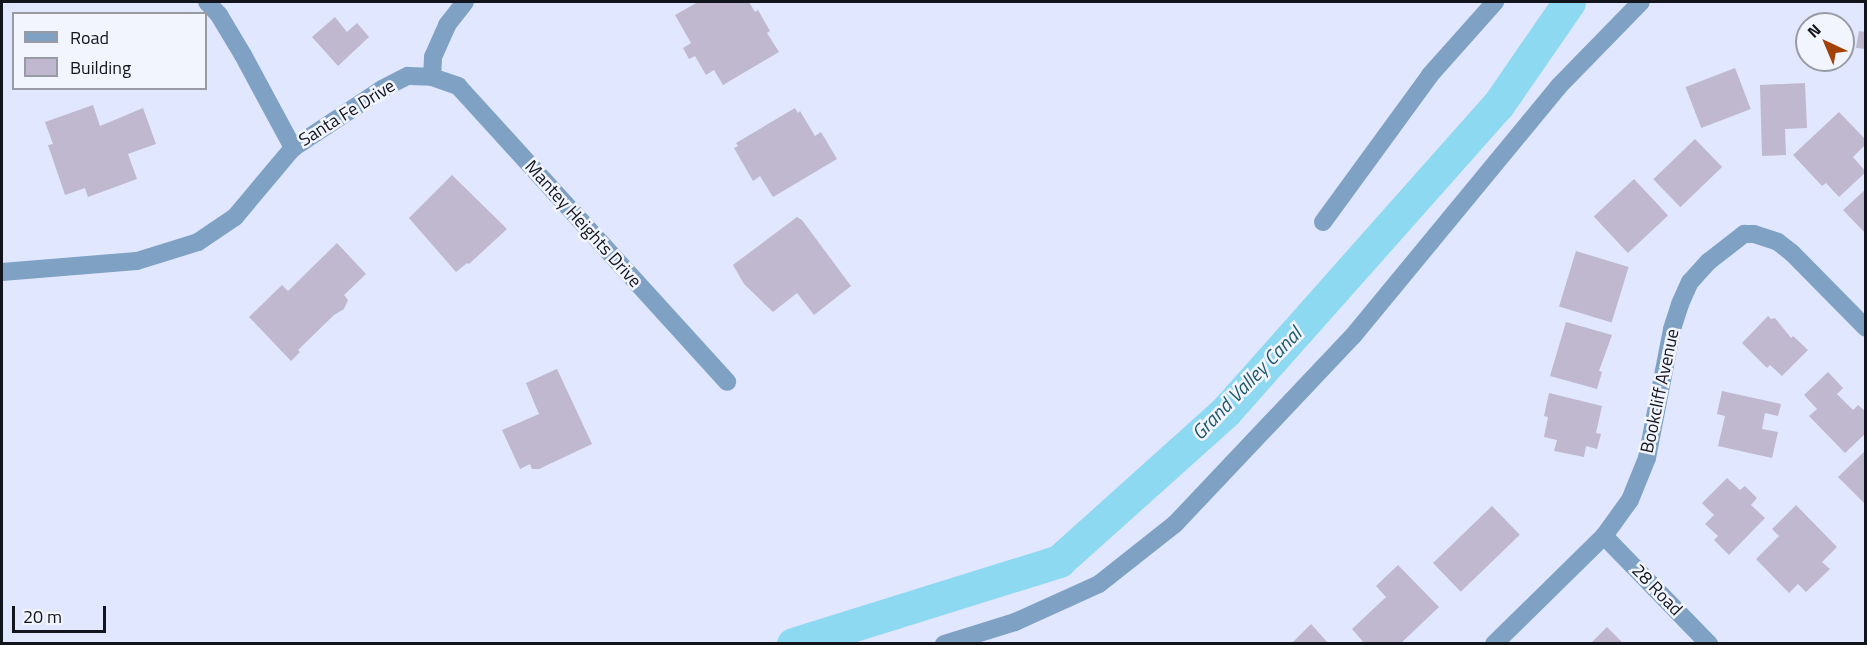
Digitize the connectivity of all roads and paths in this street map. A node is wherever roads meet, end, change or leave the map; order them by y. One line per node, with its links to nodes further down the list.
1 (207, 2): 6 (street)
2 (465, 2): 5 (street)
3 (1495, 2): 7 (street)
4 (1641, 2): 12 (street)
5 (432, 77): 6 (street, Santa Fe Drive); 10 (street, Mantey Heights Drive)
6 (293, 148): 8 (street, Santa Fe Drive)
7 (1323, 222)
8 (2, 272)
9 (1866, 328): 11 (street, Bookcliff Avenue)
10 (727, 382)
11 (1604, 537): 13 (street, Bookcliff Avenue); 14 (street, 28 Road)
12 (944, 644)
13 (1494, 644)
14 (1709, 644)

